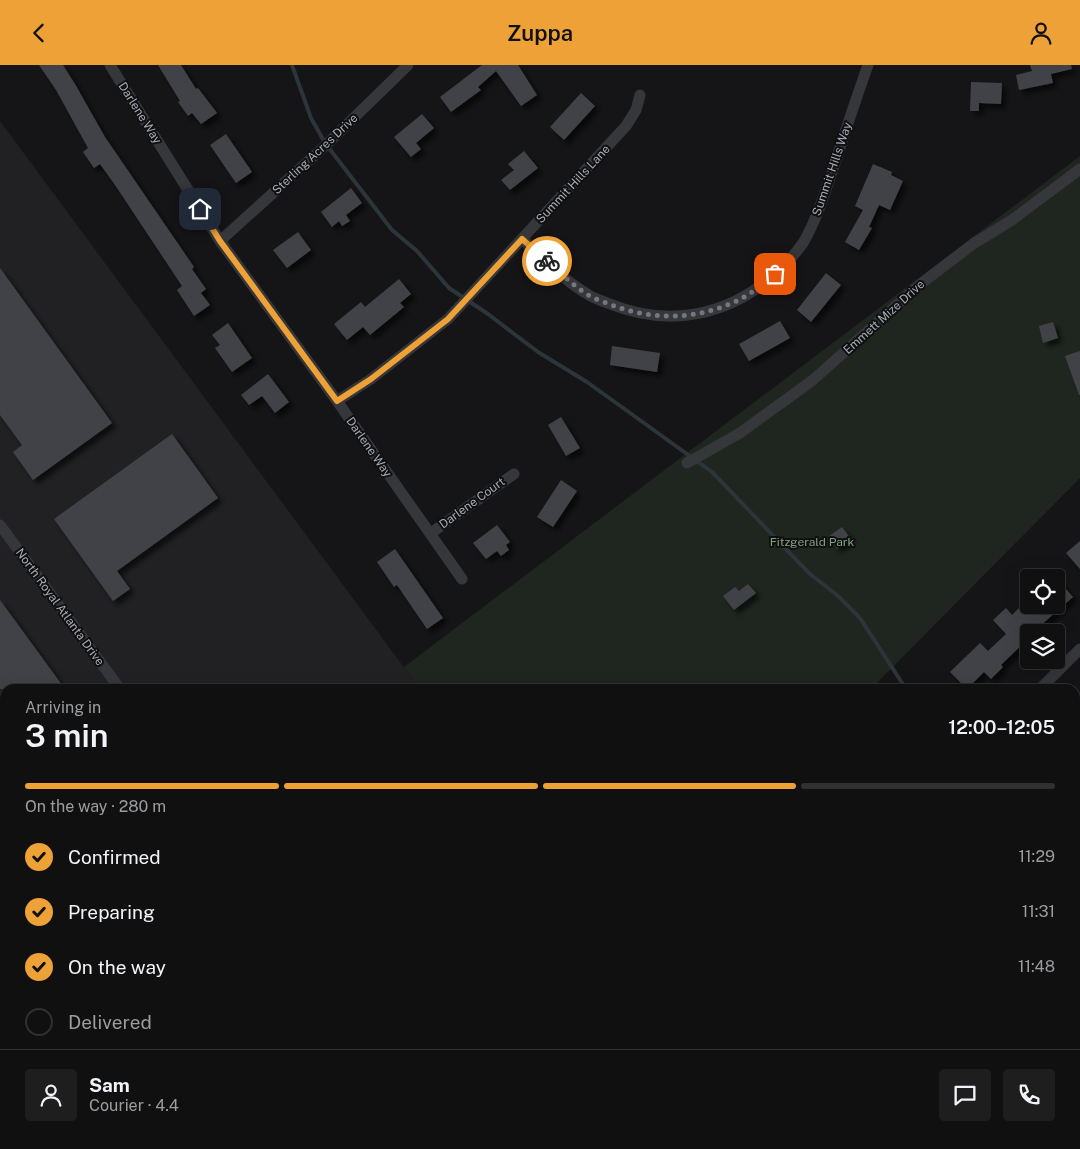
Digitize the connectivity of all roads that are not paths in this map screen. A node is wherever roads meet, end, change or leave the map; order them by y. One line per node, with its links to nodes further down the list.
1 (110, 65): 7 (street, Darlene Way)
2 (408, 65): 7 (street, Sterling Acres Drive)
3 (868, 65): 6 (street, Summit Hills Way)
4 (640, 95): 6 (street, Summit Hills Lane)
5 (1080, 169): 9 (street, Emmett Mize Drive)
6 (522, 239): 8 (street, Summit Hills Lane)
7 (220, 241): 8 (street, Darlene Way)
8 (337, 401): 12 (street, Darlene Way)
9 (687, 463)
10 (514, 474): 12 (street, Darlene Court)
11 (0, 525): 15 (street, North Royal Atlanta Drive)
12 (431, 533): 13 (street, Darlene Way)
13 (462, 579)
14 (1080, 649): 16 (street)
15 (116, 684)
16 (1045, 684)

